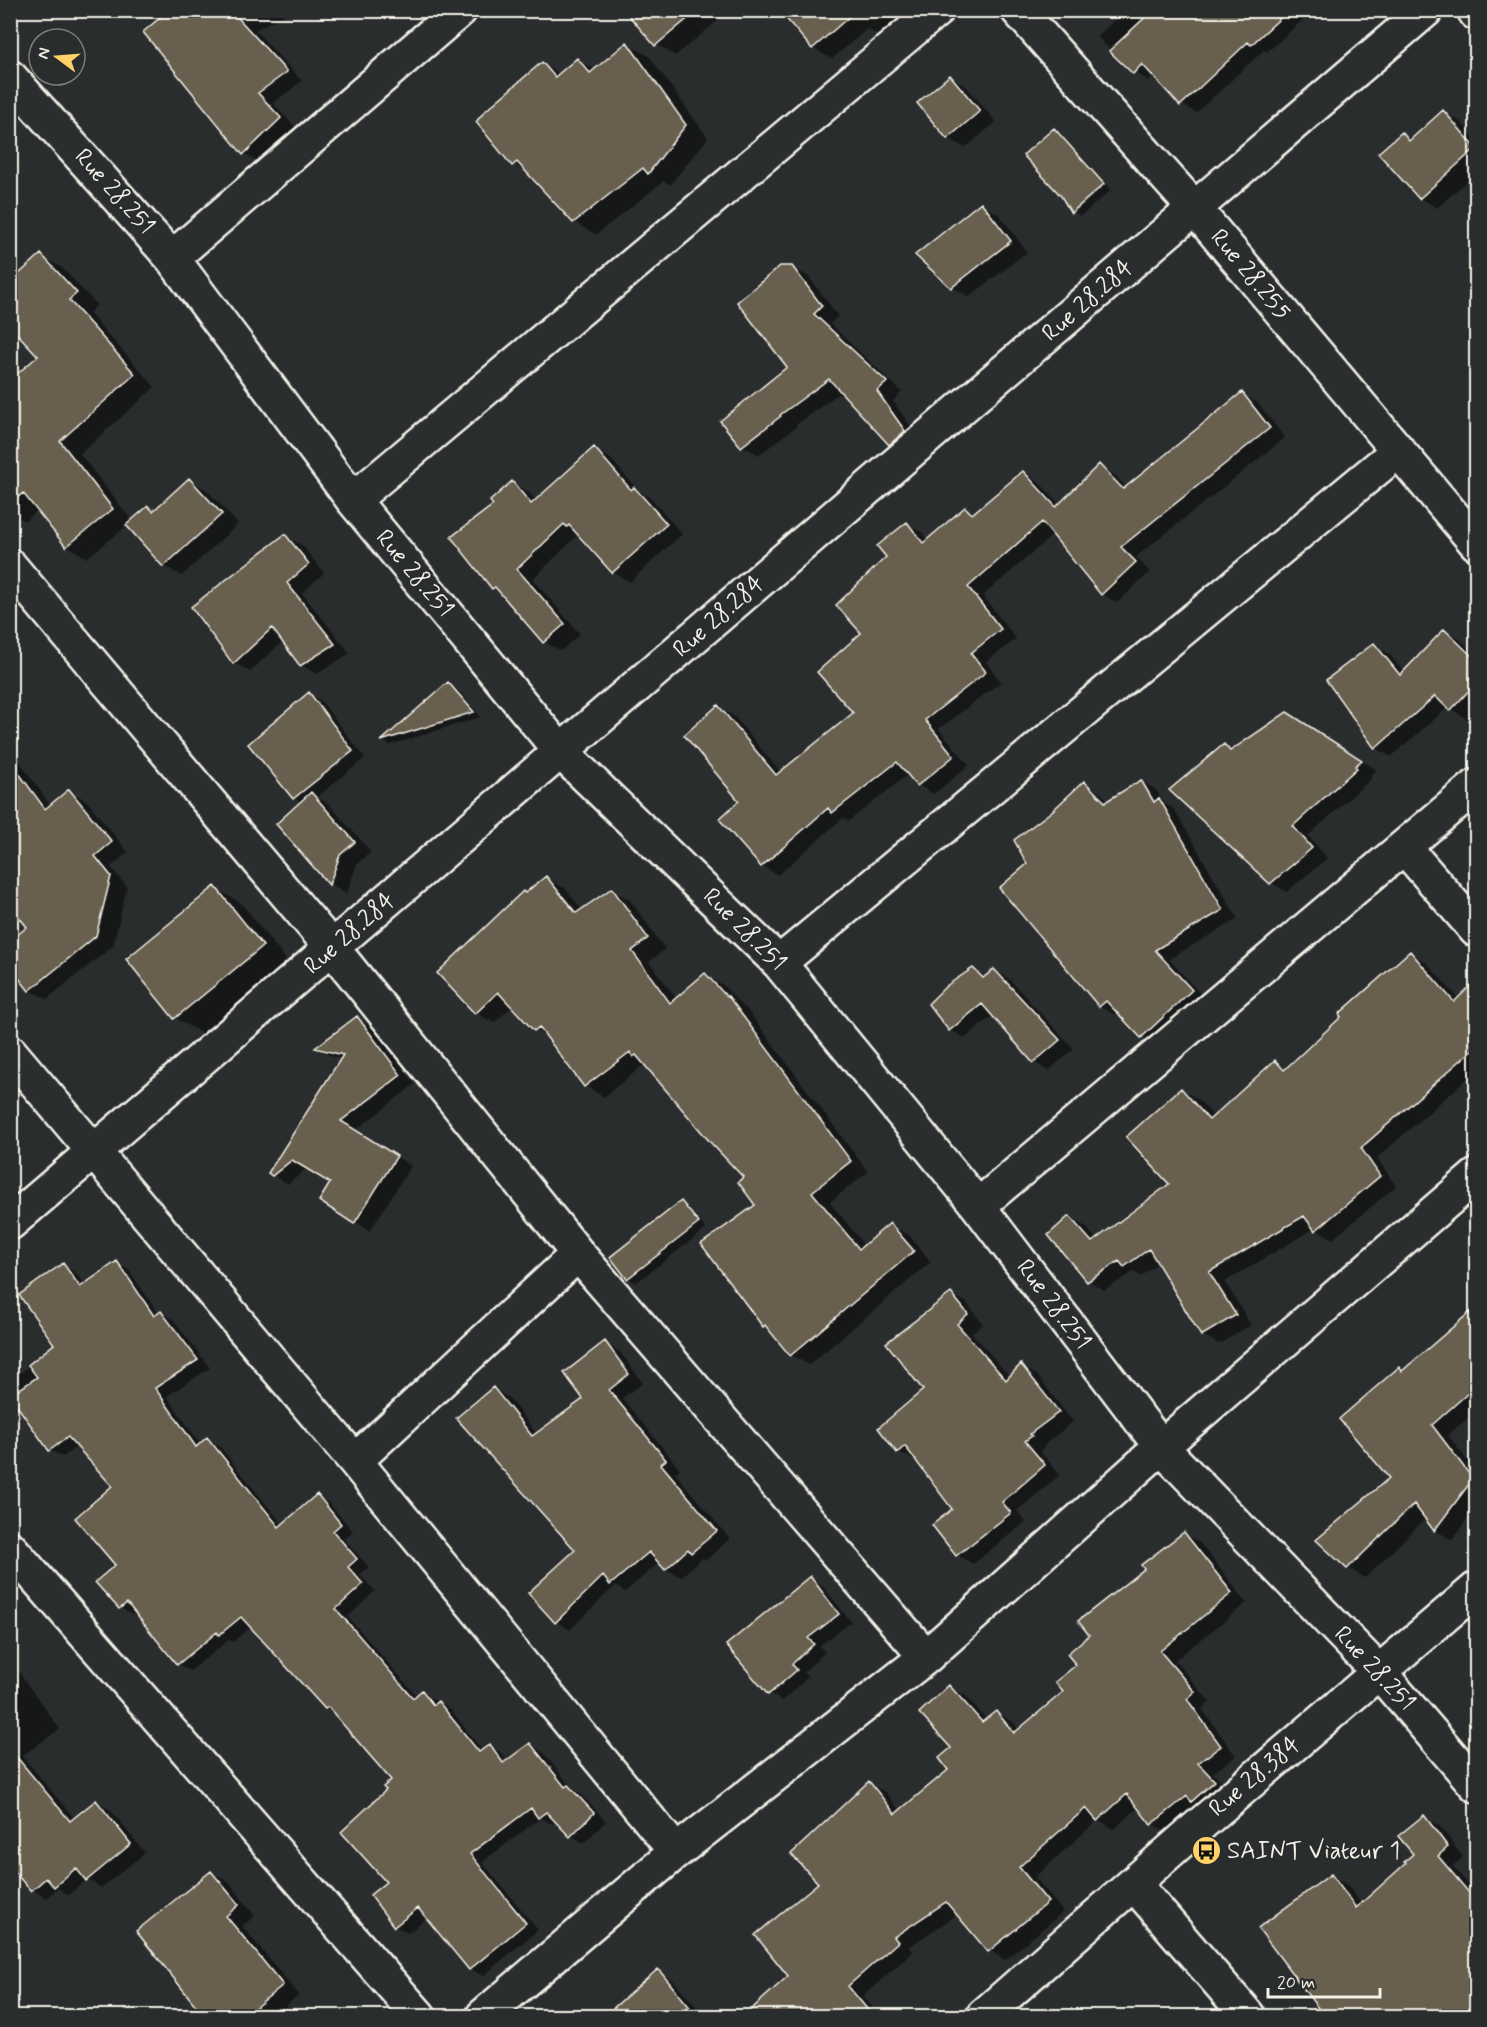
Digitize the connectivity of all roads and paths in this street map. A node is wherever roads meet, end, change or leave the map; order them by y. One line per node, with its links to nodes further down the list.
1 (460, 10): 7 (street)
2 (938, 10): 9 (street)
3 (1018, 10): 6 (street, Rue 28.255)
4 (1426, 10): 6 (street, Rue 28.284)
5 (10, 76): 7 (street, Rue 28.251)
6 (1195, 209): 8 (street, Rue 28.255); 12 (street, Rue 28.284)
7 (172, 258): 9 (street, Rue 28.251)
8 (1398, 451): 10 (street, Rue 28.255); 17 (street)
9 (353, 500): 12 (street, Rue 28.251)
10 (1476, 543)
11 (10, 566): 16 (street)
12 (561, 752): 16 (street, Rue 28.284); 17 (street, Rue 28.251)
13 (1476, 786): 14 (street)
14 (1404, 847): 15 (street); 21 (street)
15 (1476, 930)
16 (333, 949): 19 (street, Rue 28.284); 23 (street)
17 (779, 963): 21 (street, Rue 28.251)
18 (10, 1052): 19 (street)
19 (94, 1152): 22 (street, Rue 28.284); 25 (street)
20 (1476, 1176): 24 (street)
21 (978, 1206): 24 (street, Rue 28.251)
22 (10, 1223)
23 (578, 1254): 25 (street); 28 (street)
24 (1161, 1446): 28 (street); 29 (street, Rue 28.251)
25 (355, 1461): 31 (street)
26 (10, 1548): 33 (street)
27 (1476, 1589): 29 (street, Rue 28.384)
28 (926, 1657): 31 (street)
29 (1379, 1672): 30 (street, Rue 28.251); 32 (street, Rue 28.384)
30 (1476, 1785)
31 (676, 1852): 34 (street)
32 (1134, 1884): 35 (street, Rue 28.384); 36 (street)
33 (419, 2016)
34 (483, 2016)
35 (983, 2016)
36 (1248, 2016)

